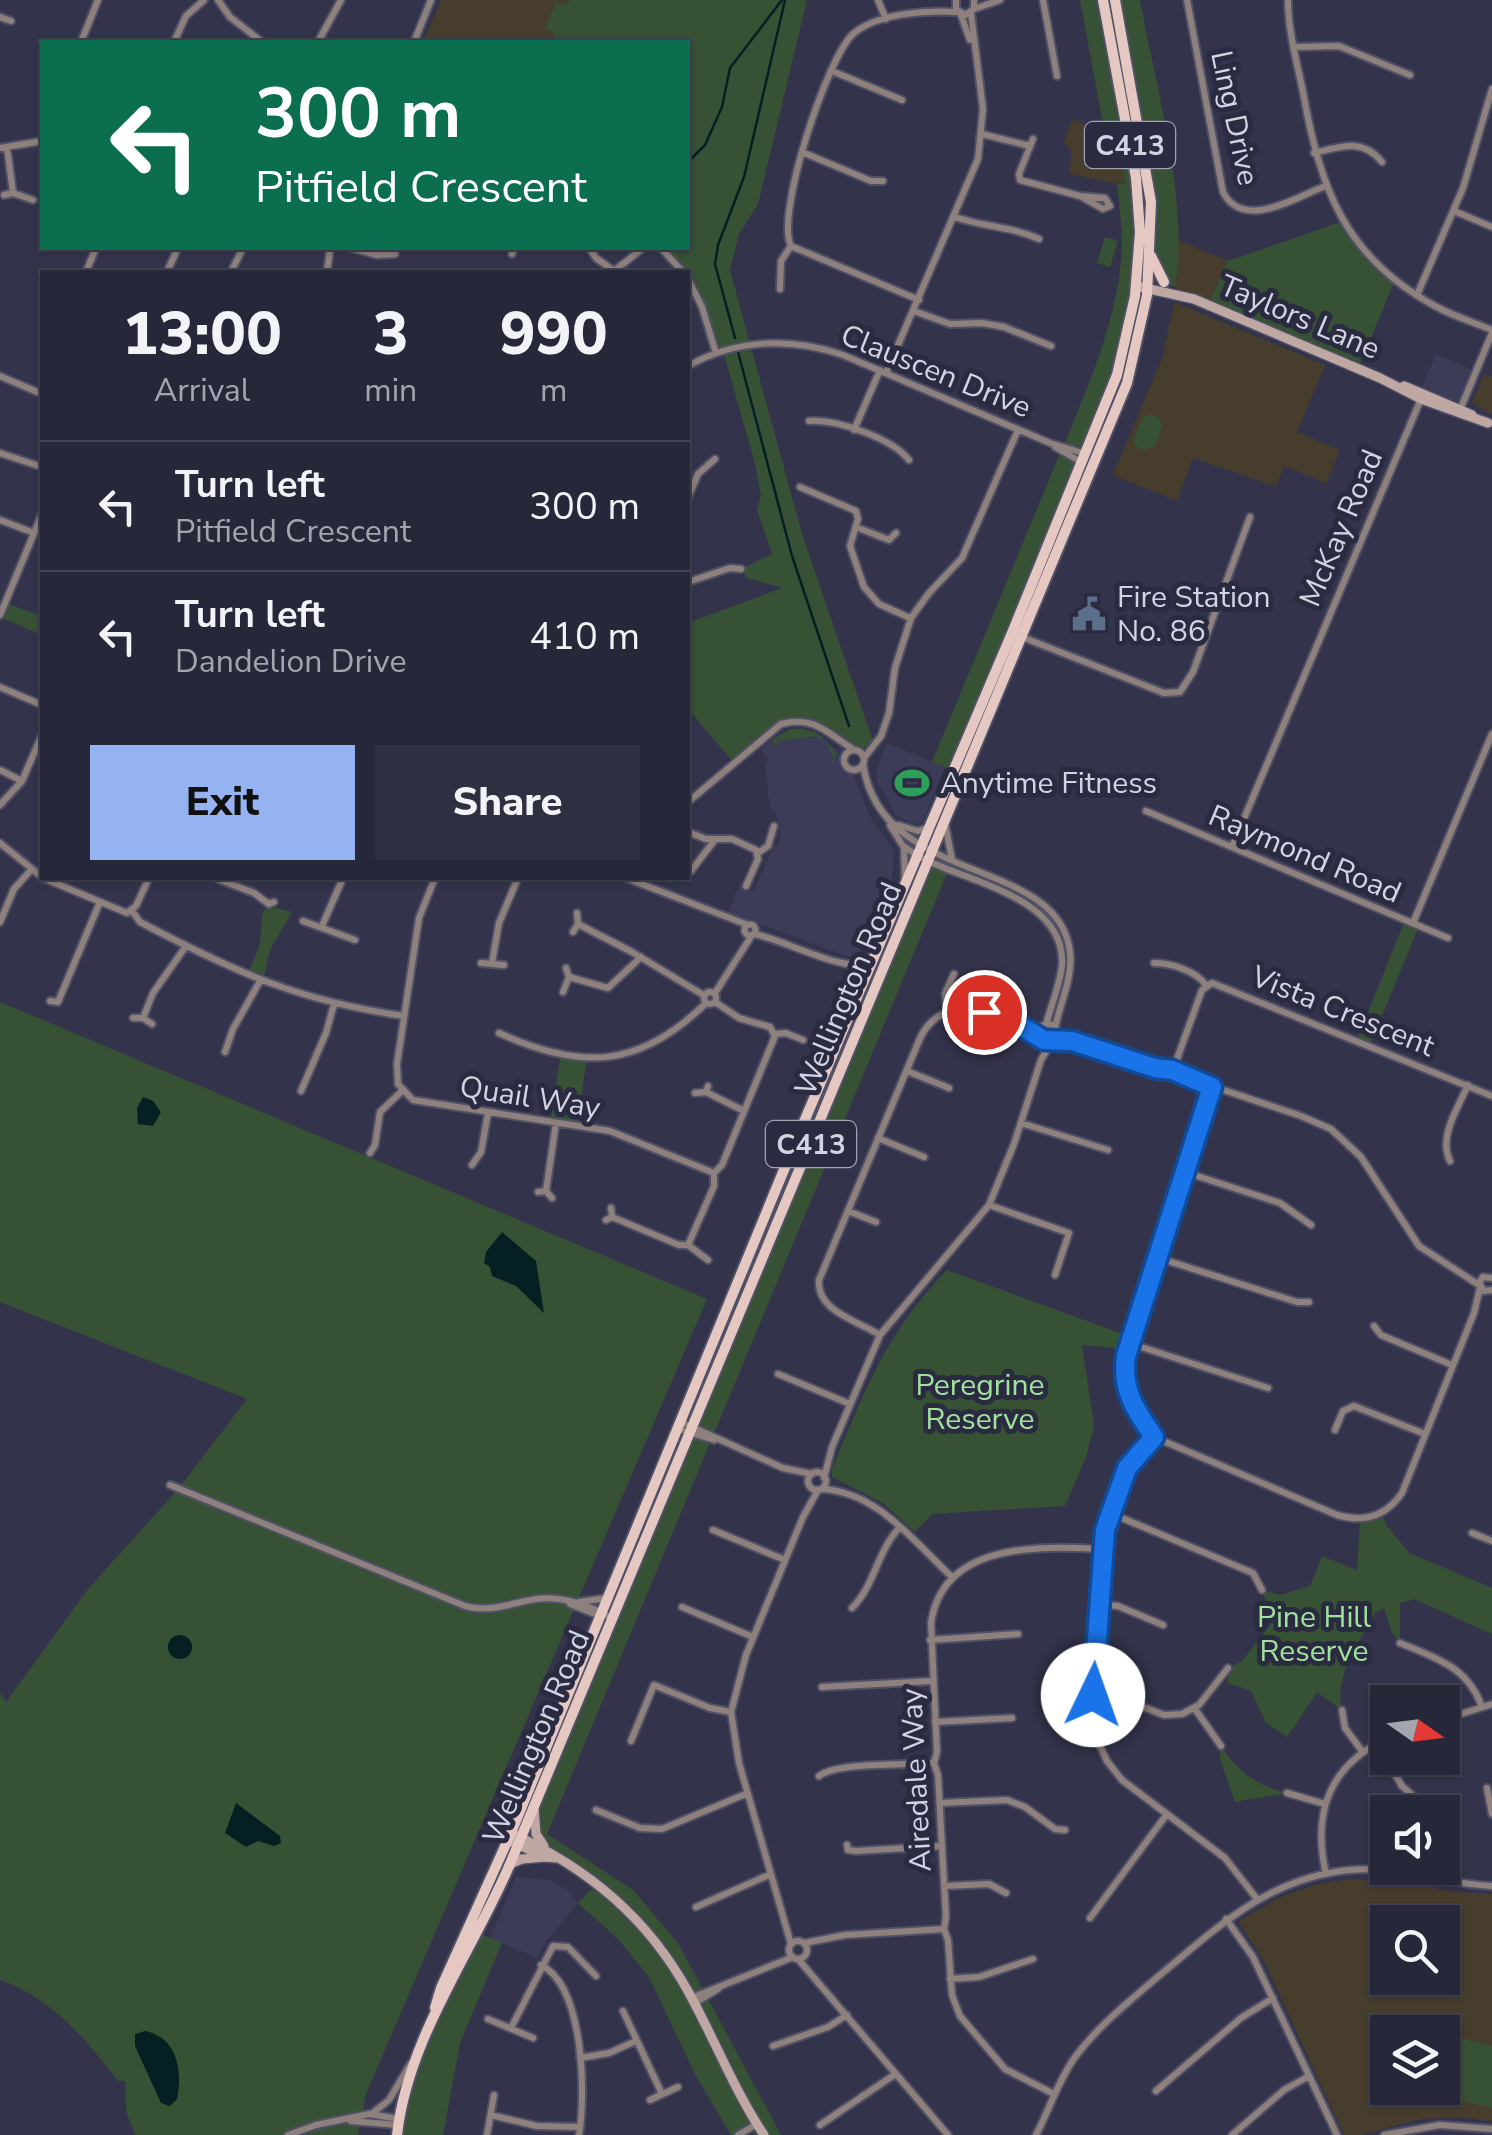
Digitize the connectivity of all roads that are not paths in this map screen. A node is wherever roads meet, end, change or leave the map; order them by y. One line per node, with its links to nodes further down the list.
1 (98, 0): 18 (street)
2 (204, 0): 19 (street)
3 (218, 0): 20 (street)
4 (341, 0): 21 (street)
5 (431, 0): 22 (street)
6 (878, 0): 17 (street)
7 (1000, 0): 14 (street)
8 (1043, 0): 27 (street)
9 (1103, 0): 37 (main road, Wellington Road / C413)
10 (1115, 0): 37 (main road, Wellington Road / C413)
11 (1187, 0): 38 (street, Ling Drive)
12 (1288, 0): 23 (street)
13 (958, 7): 14 (street); 17 (street); 24 (street)
14 (973, 7): 24 (street)
15 (0, 18): 16 (street)
16 (11, 20)
17 (886, 20): 25 (street)
18 (82, 40)
19 (175, 40)
20 (259, 40)
21 (319, 40)
22 (415, 40)
23 (1295, 47): 26 (street); 34 (street)
24 (974, 50): 30 (street)
25 (832, 71): 29 (street); 33 (street)
26 (1410, 75)
27 (1057, 76)
28 (1492, 89): 41 (street)
29 (902, 100)
30 (982, 134): 39 (street); 42 (street)
31 (40, 140): 32 (street)
32 (4, 148): 40 (street)
33 (802, 152): 36 (street); 45 (street)
34 (1314, 152): 35 (street); 38 (street)
35 (1382, 162)
36 (883, 182)
37 (1143, 183): 51 (main road, Wellington Road / C413); 55 (main road, Wellington Road / C413)
38 (1325, 186): 59 (street)
39 (1080, 196)
40 (33, 200)
41 (1454, 211): 43 (street); 59 (street)
42 (955, 217): 44 (street); 61 (street)
43 (1492, 226)
44 (1039, 238)
45 (790, 246): 58 (street); 61 (street)
46 (358, 250): 50 (street)
47 (590, 250): 53 (street)
48 (639, 250): 52 (street)
49 (662, 250): 54 (street)
50 (395, 254)
51 (1150, 255): 55 (main road, Wellington Road / C413); 56 (main road)
52 (614, 270)
53 (614, 270)
54 (681, 270)
55 (1143, 282): 56 (main road, Taylors Lane); 60 (main road, Taylors Lane); 62 (main road, Wellington Road / C413); 80 (main road, Wellington Road / C413)
56 (1164, 282): 60 (main road, Taylors Lane)
57 (690, 283): 66 (street)
58 (780, 289)
59 (1417, 294): 64 (street)
60 (1191, 299): 62 (main road); 71 (main road, Taylors Lane)
61 (919, 300): 63 (street)
62 (1146, 301): 80 (main road, Wellington Road / C413)
63 (914, 311): 65 (street); 68 (street)
64 (1492, 332): 72 (street)
65 (1051, 346)
66 (716, 353): 67 (street, Clauscen Drive); 68 (street, Clauscen Drive)
67 (690, 365)
68 (883, 372): 75 (street); 76 (street, Clauscen Drive)
69 (0, 376): 70 (street)
70 (40, 393)
71 (1422, 396): 72 (main road, Taylors Lane); 120 (street, McKay Road)
72 (1460, 411): 74 (main road, Taylors Lane)
73 (809, 420): 75 (street)
74 (1490, 424)
75 (854, 430): 79 (street)
76 (1018, 430): 80 (street, Clauscen Drive); 94 (street)
77 (0, 453): 81 (street)
78 (715, 459): 83 (street)
79 (909, 460)
80 (1090, 461): 95 (main road, Wellington Road / C413)
81 (40, 466)
82 (800, 487): 87 (street)
83 (690, 493)
84 (1250, 517): 95 (street)
85 (40, 519): 89 (street)
86 (0, 520): 89 (street)
87 (856, 527): 88 (street); 94 (street)
88 (896, 533)
89 (34, 534): 92 (street)
90 (741, 569): 91 (street)
91 (690, 581)
92 (3, 600): 93 (street)
93 (0, 615)
94 (911, 618): 101 (street)
95 (1017, 635): 113 (main road, Wellington Road / C413); 115 (main road, Wellington Road / C413)
96 (0, 687): 97 (street)
97 (40, 704)
98 (1492, 734): 145 (street)
99 (837, 739): 102 (street); 103 (street); 109 (street)
100 (40, 740): 108 (street)
101 (874, 744): 102 (street); 104 (street)
102 (856, 750): 103 (street); 104 (street)
103 (844, 757): 106 (street)
104 (863, 761): 106 (street); 107 (street)
105 (0, 770): 108 (street)
106 (852, 770): 107 (street)
107 (865, 776): 112 (street)
108 (22, 781): 110 (street)
109 (690, 799)
110 (0, 805)
111 (1146, 811): 120 (street, Raymond Road)
112 (888, 820): 115 (street); 119 (street); 122 (street)
113 (945, 821): 122 (main road, Wellington Road / C413); 123 (street)
114 (774, 826): 121 (street)
115 (930, 826): 122 (main road, Wellington Road / C413)
116 (690, 833): 117 (street)
117 (716, 839): 121 (street); 126 (street)
118 (0, 842): 125 (street)
119 (904, 846): 122 (street); 137 (street)
120 (1232, 847): 145 (street, Raymond Road)
121 (758, 853): 136 (street)
122 (925, 854): 123 (street); 128 (street); 137 (main road, Wellington Road / C413); 225 (main road, Wellington Road / C413)
123 (952, 861): 124 (street)
124 (970, 868): 128 (street); 138 (street)
125 (30, 870): 127 (street); 144 (street)
126 (690, 872)
127 (40, 875)
128 (966, 878): 138 (street)
129 (50, 880): 139 (street)
130 (148, 880): 141 (street)
131 (341, 880): 146 (street)
132 (434, 880): 170 (street)
133 (517, 880): 155 (street)
134 (631, 880): 147 (street)
135 (233, 881): 140 (street)
136 (746, 886)
137 (905, 886): 153 (main road, Wellington Road / C413)
138 (1010, 891): 151 (street)
139 (100, 902): 141 (street); 167 (street)
140 (270, 906)
141 (132, 911): 150 (street)
142 (577, 913): 152 (street)
143 (304, 921): 146 (street)
144 (0, 922)
145 (1413, 923): 148 (street, Raymond Road)
146 (322, 926): 149 (street)
147 (750, 931): 159 (street); 166 (street)
148 (1448, 938)
149 (355, 940)
150 (186, 946): 162 (street); 172 (street)
151 (1066, 952): 175 (street); 178 (street)
152 (640, 957): 161 (street); 166 (street)
153 (874, 962): 159 (street); 165 (main road, Wellington Road / C413)
154 (481, 963): 155 (street)
155 (492, 963): 157 (street)
156 (1154, 963): 163 (street)
157 (504, 966)
158 (566, 968): 161 (street)
159 (852, 968): 165 (street)
160 (954, 974): 169 (street)
161 (568, 977): 164 (street)
162 (260, 981): 168 (street); 181 (street)
163 (1206, 985): 184 (street, Vista Crescent); 185 (street, Vista Crescent)
164 (563, 992)
165 (859, 994): 224 (main road, Wellington Road / C413)
166 (710, 998): 176 (street); 177 (street)
167 (57, 1003)
168 (334, 1004): 170 (street); 188 (street)
169 (947, 1010): 174 (street); 183 (street)
170 (404, 1016): 189 (street)
171 (133, 1018): 172 (street)
172 (143, 1018): 173 (street)
173 (152, 1024)
174 (1019, 1025): 175 (street); 179 (street)
175 (1044, 1025): 178 (street); 179 (street)
176 (498, 1033)
177 (775, 1034): 180 (street); 192 (street)
178 (1054, 1035): 179 (street); 182 (street); 184 (street)
179 (1040, 1036): 182 (street)
180 (803, 1040)
181 (225, 1052)
182 (1041, 1060): 194 (street)
183 (907, 1070): 187 (street); 196 (street)
184 (1172, 1070): 186 (street)
185 (1468, 1086): 191 (street, Vista Crescent); 200 (street)
186 (1212, 1087): 202 (street); 215 (street)
187 (949, 1088)
188 (301, 1091)
189 (402, 1091): 193 (street, Quail Way); 198 (street)
190 (695, 1092): 192 (street)
191 (1492, 1096)
192 (744, 1111): 203 (street)
193 (488, 1114): 195 (street, Quail Way); 201 (street)
194 (1021, 1123): 197 (street); 205 (street)
195 (556, 1124): 203 (street, Quail Way); 204 (street)
196 (878, 1138): 199 (street); 206 (street)
197 (1108, 1150)
198 (370, 1154)
199 (924, 1157)
200 (1450, 1161)
201 (472, 1165)
202 (1185, 1172): 209 (street); 211 (street)
203 (714, 1173): 210 (street)
204 (545, 1194)
205 (989, 1205): 214 (street); 218 (street)
206 (848, 1211): 208 (street); 218 (street)
207 (610, 1215): 210 (street)
208 (876, 1222)
209 (1311, 1225)
210 (688, 1245): 212 (street)
211 (1160, 1258): 216 (street); 219 (street)
212 (708, 1260)
213 (1492, 1266): 215 (street)
214 (1055, 1275)
215 (1486, 1284): 220 (street)
216 (1308, 1302)
217 (1374, 1326): 220 (street)
218 (880, 1335): 223 (street)
219 (1129, 1343): 222 (street); 228 (street)
220 (1452, 1366): 227 (street)
221 (778, 1374): 223 (street)
222 (1268, 1388)
223 (850, 1404): 229 (street)
224 (679, 1425): 225 (street); 247 (main road, Wellington Road / C413)
225 (692, 1430): 230 (street); 254 (main road, Wellington Road / C413)
226 (1335, 1430): 227 (street)
227 (1425, 1434): 228 (street)
228 (1154, 1437): 237 (street)
229 (832, 1448): 231 (street); 232 (street)
230 (783, 1468): 231 (street); 234 (street)
231 (814, 1474): 232 (street); 234 (street)
232 (825, 1479): 235 (street); 236 (street)
233 (170, 1485): 248 (street)
234 (809, 1486): 235 (street); 238 (street)
235 (820, 1490): 236 (street); 238 (street)
236 (846, 1494): 239 (street)
237 (1110, 1513): 243 (street); 246 (street)
238 (803, 1517): 244 (street)
239 (900, 1528): 245 (street); 252 (street)
240 (713, 1530): 244 (street)
241 (1472, 1533): 242 (street)
242 (1492, 1541)
243 (1102, 1548): 245 (street); 250 (street)
244 (785, 1560): 257 (street)
245 (952, 1577): 258 (street, Airedale Way)
246 (1262, 1590)
247 (606, 1598): 249 (street); 253 (main road, Wellington Road / C413)
248 (564, 1601): 249 (street); 253 (street)
249 (578, 1602): 253 (street)
250 (1098, 1604): 255 (street); 263 (street)
251 (682, 1606): 257 (street)
252 (852, 1608)
253 (600, 1614): 254 (street); 290 (main road, Wellington Road / C413)
254 (613, 1619): 285 (main road, Wellington Road / C413)
255 (1163, 1625)
256 (1018, 1634): 258 (street)
257 (753, 1636): 268 (street)
258 (930, 1640): 261 (street, Airedale Way)
259 (1400, 1642): 265 (street)
260 (1228, 1668): 266 (street)
261 (932, 1681): 262 (street); 271 (street, Airedale Way)
262 (822, 1687)
263 (1093, 1695): 266 (street); 287 (street)
264 (1492, 1704): 265 (street)
265 (1482, 1707): 269 (street)
266 (1195, 1709): 273 (street)
267 (1342, 1710): 275 (street)
268 (732, 1712): 272 (street); 281 (street)
269 (1460, 1714)
270 (1012, 1718): 271 (street)
271 (935, 1722): 276 (street, Airedale Way)
272 (631, 1741)
273 (1221, 1746)
274 (1370, 1747): 275 (street)
275 (1362, 1752): 284 (street)
276 (934, 1763): 277 (street); 283 (street, Airedale Way)
277 (822, 1770)
278 (1396, 1775): 282 (street)
279 (1487, 1788): 288 (street)
280 (1287, 1792): 284 (street)
281 (748, 1793): 286 (street); 295 (street)
282 (1412, 1795)
283 (940, 1803): 289 (street); 291 (street, Airedale Way)
284 (1325, 1804): 296 (street)
285 (534, 1807): 290 (main road, Wellington Road / C413); 293 (main road)
286 (596, 1810)
287 (1167, 1814): 300 (street); 302 (street)
288 (1492, 1814)
289 (1065, 1830)
290 (515, 1839): 293 (main road); 294 (main road, Wellington Road / C413); 315 (main road, Wellington Road / C413)
291 (942, 1846): 292 (street); 297 (street, Airedale Way)
292 (845, 1850)
293 (545, 1853): 294 (main road); 311 (main road)
294 (510, 1864): 315 (main road, Wellington Road / C413)
295 (771, 1874): 301 (street); 305 (street)
296 (1326, 1874): 298 (street); 300 (street)
297 (945, 1886): 299 (street); 304 (street, Airedale Way)
298 (1492, 1886)
299 (1006, 1893)
300 (1258, 1898): 303 (street)
301 (696, 1906)
302 (1090, 1918)
303 (1226, 1919): 310 (street); 327 (street)
304 (944, 1929): 305 (street); 309 (street, Airedale Way)
305 (799, 1950): 311 (street); 313 (street)
306 (1033, 1959): 309 (street)
307 (541, 1965): 308 (street); 316 (street); 321 (street)
308 (596, 1976)
309 (950, 1979): 327 (street, Airedale Way)
310 (1273, 1998): 323 (street); 325 (street)
311 (693, 2000): 338 (main road)
312 (623, 2012): 318 (street)
313 (847, 2015): 319 (street); 322 (street)
314 (488, 2019): 316 (street)
315 (431, 2023): 320 (main road, Wellington Road / C413)
316 (510, 2028): 317 (street)
317 (533, 2038)
318 (636, 2042): 321 (street); 326 (street)
319 (773, 2046)
320 (415, 2058): 330 (street); 335 (main road, Wellington Road / C413)
321 (580, 2058): 337 (street)
322 (894, 2075): 334 (street); 339 (street)
323 (1309, 2076): 345 (street); 346 (street)
324 (678, 2087): 326 (street)
325 (1156, 2091)
326 (662, 2094): 329 (street)
327 (1054, 2094): 340 (street)
328 (494, 2095): 331 (street)
329 (650, 2100)
330 (368, 2114): 332 (street); 335 (street)
331 (490, 2115): 337 (street); 343 (street)
332 (344, 2120): 333 (street); 341 (street)
333 (364, 2124): 335 (street); 342 (street)
334 (820, 2125)
335 (398, 2126)
336 (1492, 2129): 347 (street)
337 (580, 2131)
338 (758, 2131): 344 (street)
339 (944, 2134)
340 (1039, 2134)
341 (288, 2135)
342 (373, 2135)
343 (487, 2135)
344 (738, 2135)
345 (1232, 2135)
346 (1337, 2135)
347 (1384, 2135)

